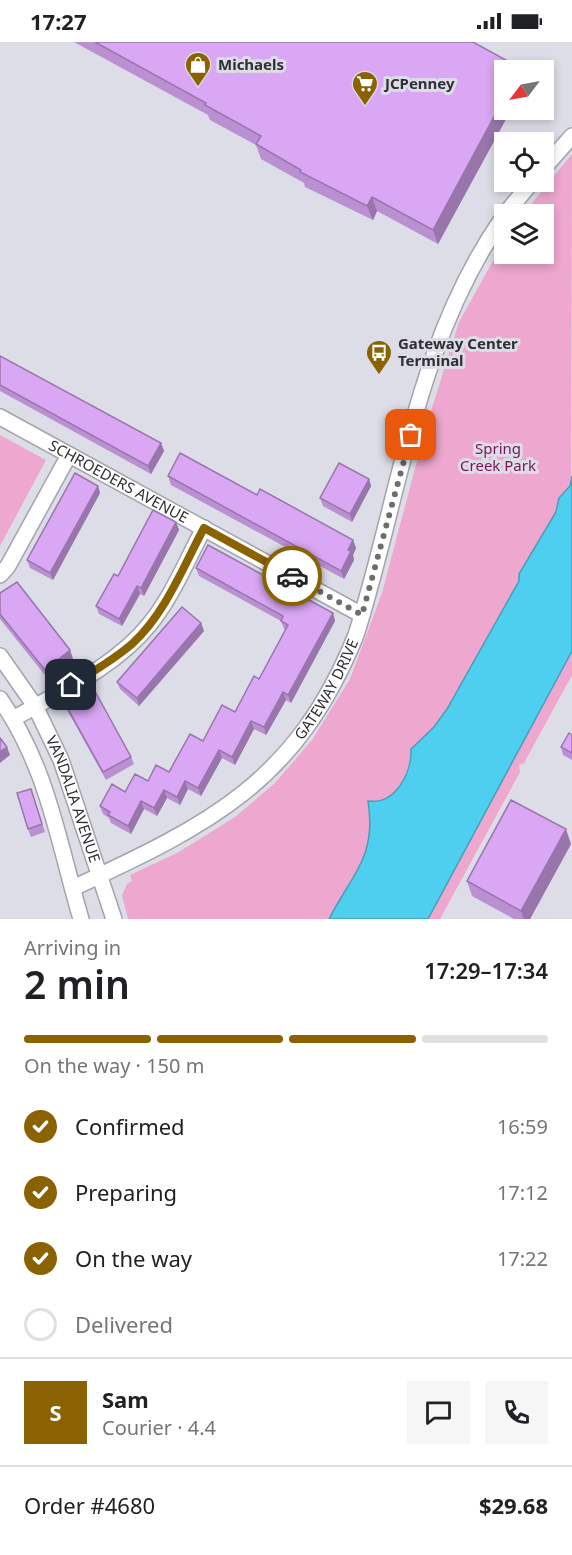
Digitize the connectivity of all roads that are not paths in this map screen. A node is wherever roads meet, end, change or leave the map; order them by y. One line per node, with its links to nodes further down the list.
1 (572, 136): 2 (street)
2 (554, 156)
3 (524, 192): 4 (street, GATEWAY DRIVE)
4 (514, 204)
5 (494, 232): 10 (street, GATEWAY DRIVE)
6 (0, 417): 7 (street, SCHROEDERS AVENUE)
7 (69, 455): 8 (street, SCHROEDERS AVENUE); 9 (street)
8 (204, 528): 10 (street, SCHROEDERS AVENUE); 13 (street)
9 (0, 575)
10 (362, 615): 15 (street, GATEWAY DRIVE)
11 (0, 656): 13 (street, VANDALIA AVENUE)
12 (0, 699): 14 (street, VANDALIA AVENUE)
13 (35, 706): 14 (street); 15 (street, VANDALIA AVENUE)
14 (13, 719): 16 (street, VANDALIA AVENUE)
15 (100, 876): 16 (street, GATEWAY DRIVE); 18 (street, VANDALIA AVENUE)
16 (73, 888): 17 (street, VANDALIA AVENUE)
17 (81, 919)
18 (114, 919)

